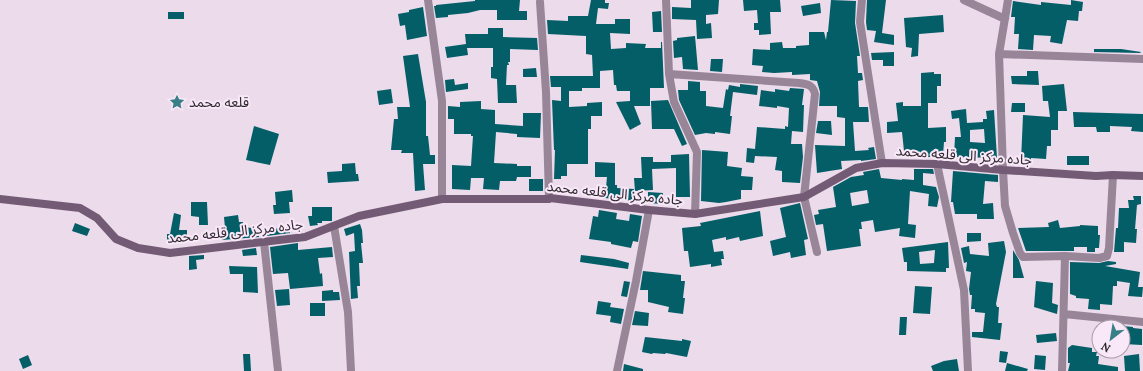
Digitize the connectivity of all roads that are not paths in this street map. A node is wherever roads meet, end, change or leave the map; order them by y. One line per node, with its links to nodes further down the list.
1 (428, 0): 18 (street)
2 (666, 0): 10 (street)
3 (862, 0): 11 (street)
4 (964, 0): 7 (street)
5 (1008, 0): 7 (street)
6 (540, 2): 19 (street)
7 (1005, 18): 8 (street)
8 (999, 54): 9 (street); 13 (street)
9 (1143, 59)
10 (669, 74): 16 (street); 21 (street)
11 (882, 163): 12 (street, جاده مرکز الی قلعه محمد); 16 (street, جاده مرکز الی قلعه محمد)
12 (937, 164): 13 (street, جاده مرکز الی قلعه محمد); 31 (street)
13 (1003, 170): 14 (street, جاده مرکز الی قلعه محمد); 25 (street)
14 (1113, 175): 15 (street, جاده مرکز الی قلعه محمد); 25 (street)
15 (1143, 176)
16 (804, 196): 21 (street, جاده مرکز الی قلعه محمد); 24 (street)
17 (0, 199): 23 (street, جاده مرکز الی قلعه محمد)
18 (442, 199): 19 (street, جاده مرکز الی قلعه محمد); 22 (street, جاده مرکز الی قلعه محمد)
19 (549, 199): 20 (street, جاده مرکز الی قلعه محمد)
20 (649, 210): 21 (street, جاده مرکز الی قلعه محمد); 30 (street)
21 (695, 214)
22 (334, 226): 23 (street, جاده مرکز الی قلعه محمد); 29 (street)
23 (264, 242): 28 (street)
24 (817, 252)
25 (1065, 256): 26 (street)
26 (1064, 314): 27 (street); 32 (street)
27 (1143, 322)
28 (278, 371)
29 (351, 371)
30 (618, 371)
31 (968, 371)
32 (1062, 371)

